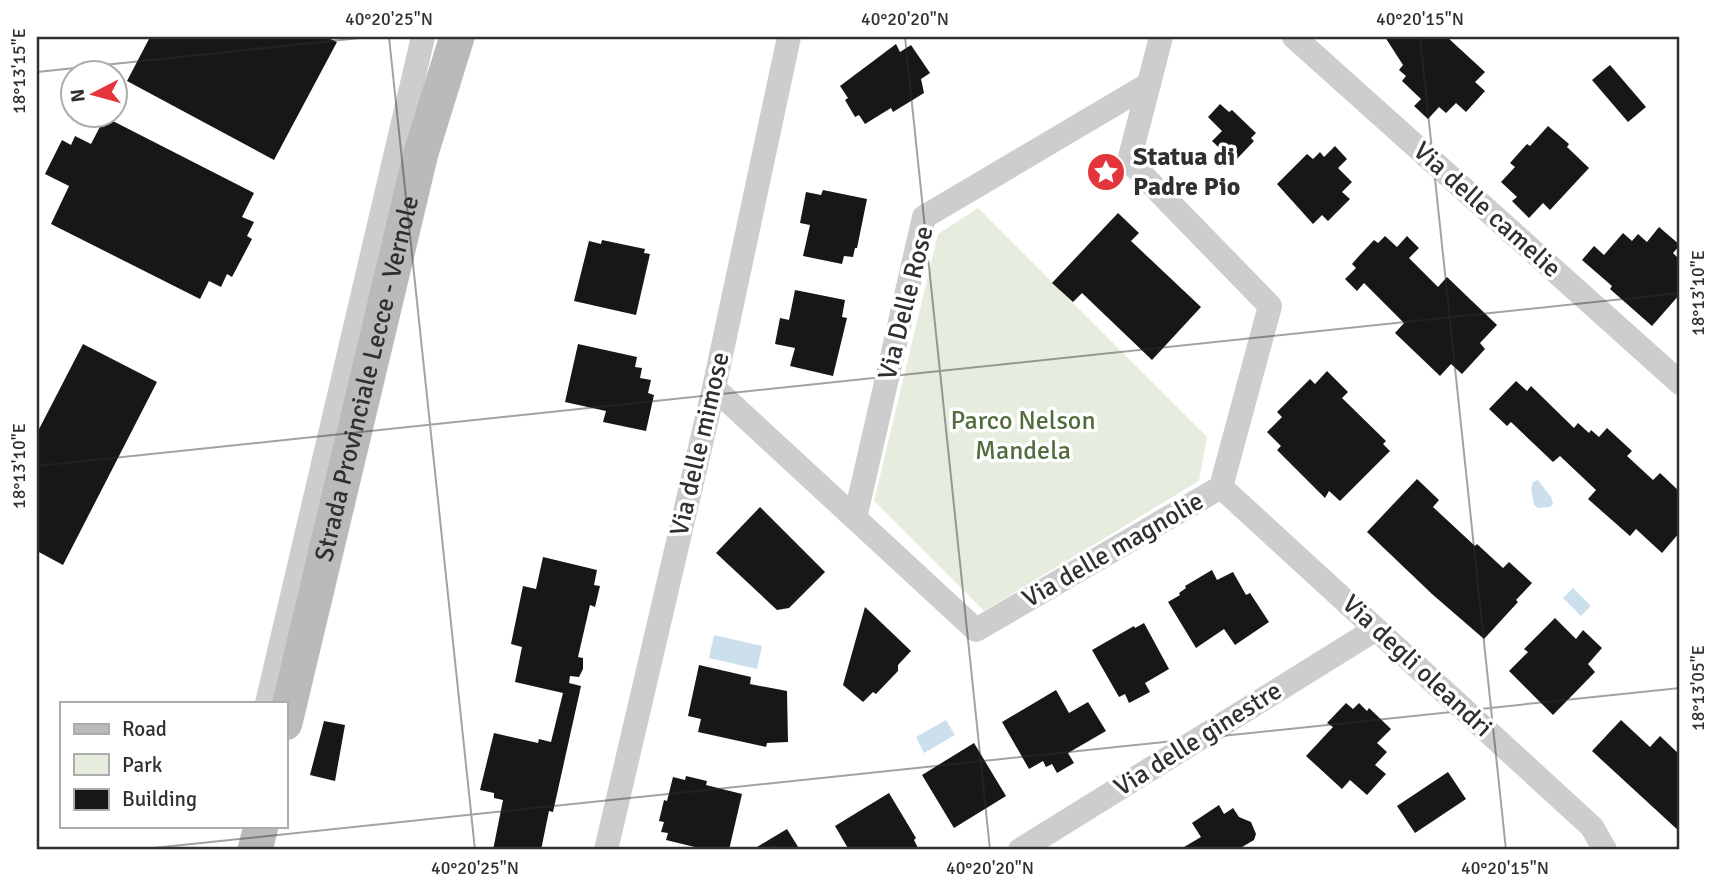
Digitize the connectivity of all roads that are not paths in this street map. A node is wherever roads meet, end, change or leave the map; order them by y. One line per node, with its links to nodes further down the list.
1 (423, 37): 12 (street)
2 (457, 37): 13 (main road, Strada Provinciale Lecce - Vernole)
3 (789, 37): 8 (street, Via delle mimose)
4 (1161, 37): 6 (street)
5 (1294, 37): 7 (street, Via delle camelie)
6 (1149, 84): 9 (street, Via delle magnolie); 10 (street, Via Delle Rose)
7 (1680, 383)
8 (714, 388): 10 (street, Via delle magnolie); 16 (street, Via delle mimose)
9 (1221, 487): 10 (street, Via delle magnolie); 11 (street, Via degli oleandri)
10 (855, 518)
11 (1376, 629): 17 (street, Via delle ginestre); 18 (street, Via degli oleandri)
12 (267, 702)
13 (287, 715)
14 (260, 828): 15 (main road)
15 (255, 850)
16 (606, 850)
17 (1020, 850)
18 (1605, 850)

